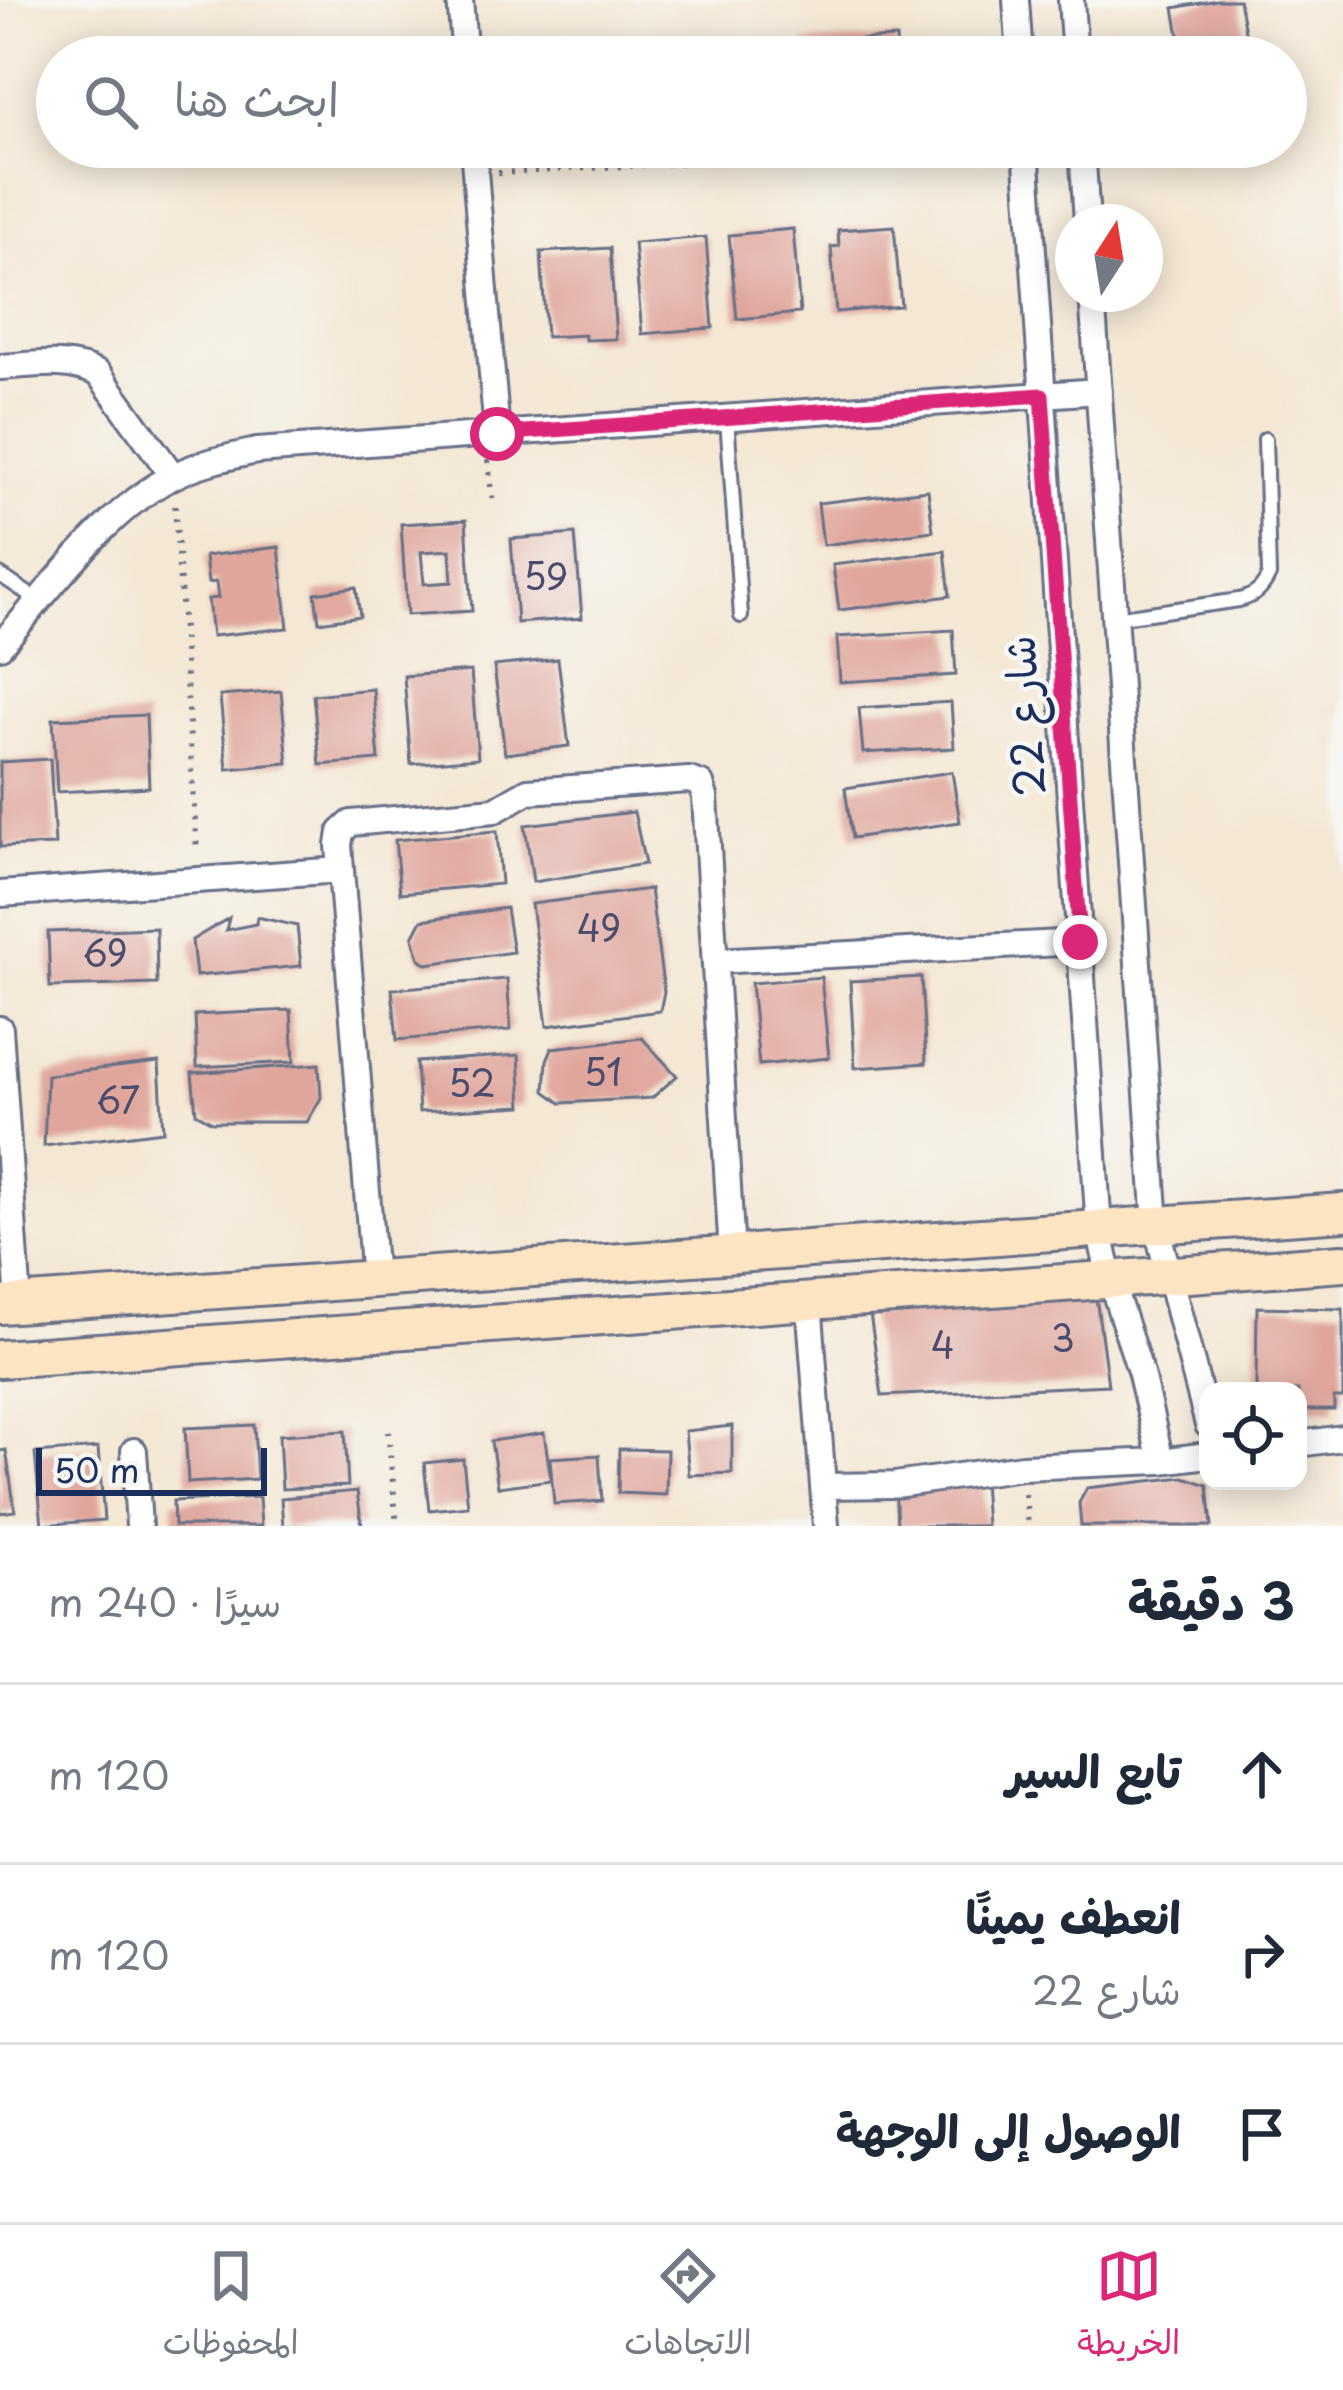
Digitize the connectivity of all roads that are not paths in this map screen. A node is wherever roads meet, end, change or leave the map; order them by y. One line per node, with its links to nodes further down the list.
1 (460, 0): 4 (street)
2 (1016, 0): 5 (street)
3 (1072, 0): 6 (street)
4 (463, 36)
5 (1018, 36)
6 (1075, 36)
7 (475, 168): 16 (street)
8 (1027, 168): 14 (street, شارع 22)
9 (1083, 168): 10 (street)
10 (1086, 204)
11 (1093, 312): 13 (street)
12 (0, 367): 18 (street)
13 (1099, 391): 14 (street); 22 (street)
14 (1042, 395): 15 (street); 26 (street, شارع 22)
15 (728, 418): 16 (street); 21 (lane)
16 (491, 434): 18 (street)
17 (1265, 439): 22 (lane)
18 (173, 476): 20 (street)
19 (0, 575): 20 (lane)
20 (40, 602): 23 (street)
21 (741, 616)
22 (1114, 619): 30 (street)
23 (0, 646)
24 (340, 870): 25 (street); 27 (street); 36 (street)
25 (0, 893)
26 (1080, 942): 27 (street); 31 (street, شارع 22)
27 (715, 962): 32 (street)
28 (0, 1029): 38 (street)
29 (1343, 1212): 30 (street)
30 (1156, 1225): 31 (street); 34 (street)
31 (1099, 1229): 32 (street); 35 (street, شارع 22)
32 (732, 1255): 36 (street)
33 (1343, 1263): 34 (street)
34 (1168, 1274): 35 (street); 40 (street)
35 (1110, 1278): 37 (street); 45 (street, شارع 22)
36 (374, 1280): 38 (street)
37 (809, 1301): 39 (street); 46 (street)
38 (10, 1305)
39 (0, 1359)
40 (1199, 1391)
41 (1343, 1438): 42 (street)
42 (1307, 1443)
43 (134, 1451): 47 (street)
44 (1199, 1456): 45 (street)
45 (1162, 1461): 46 (street)
46 (823, 1486): 48 (street)
47 (140, 1526)
48 (826, 1526)

